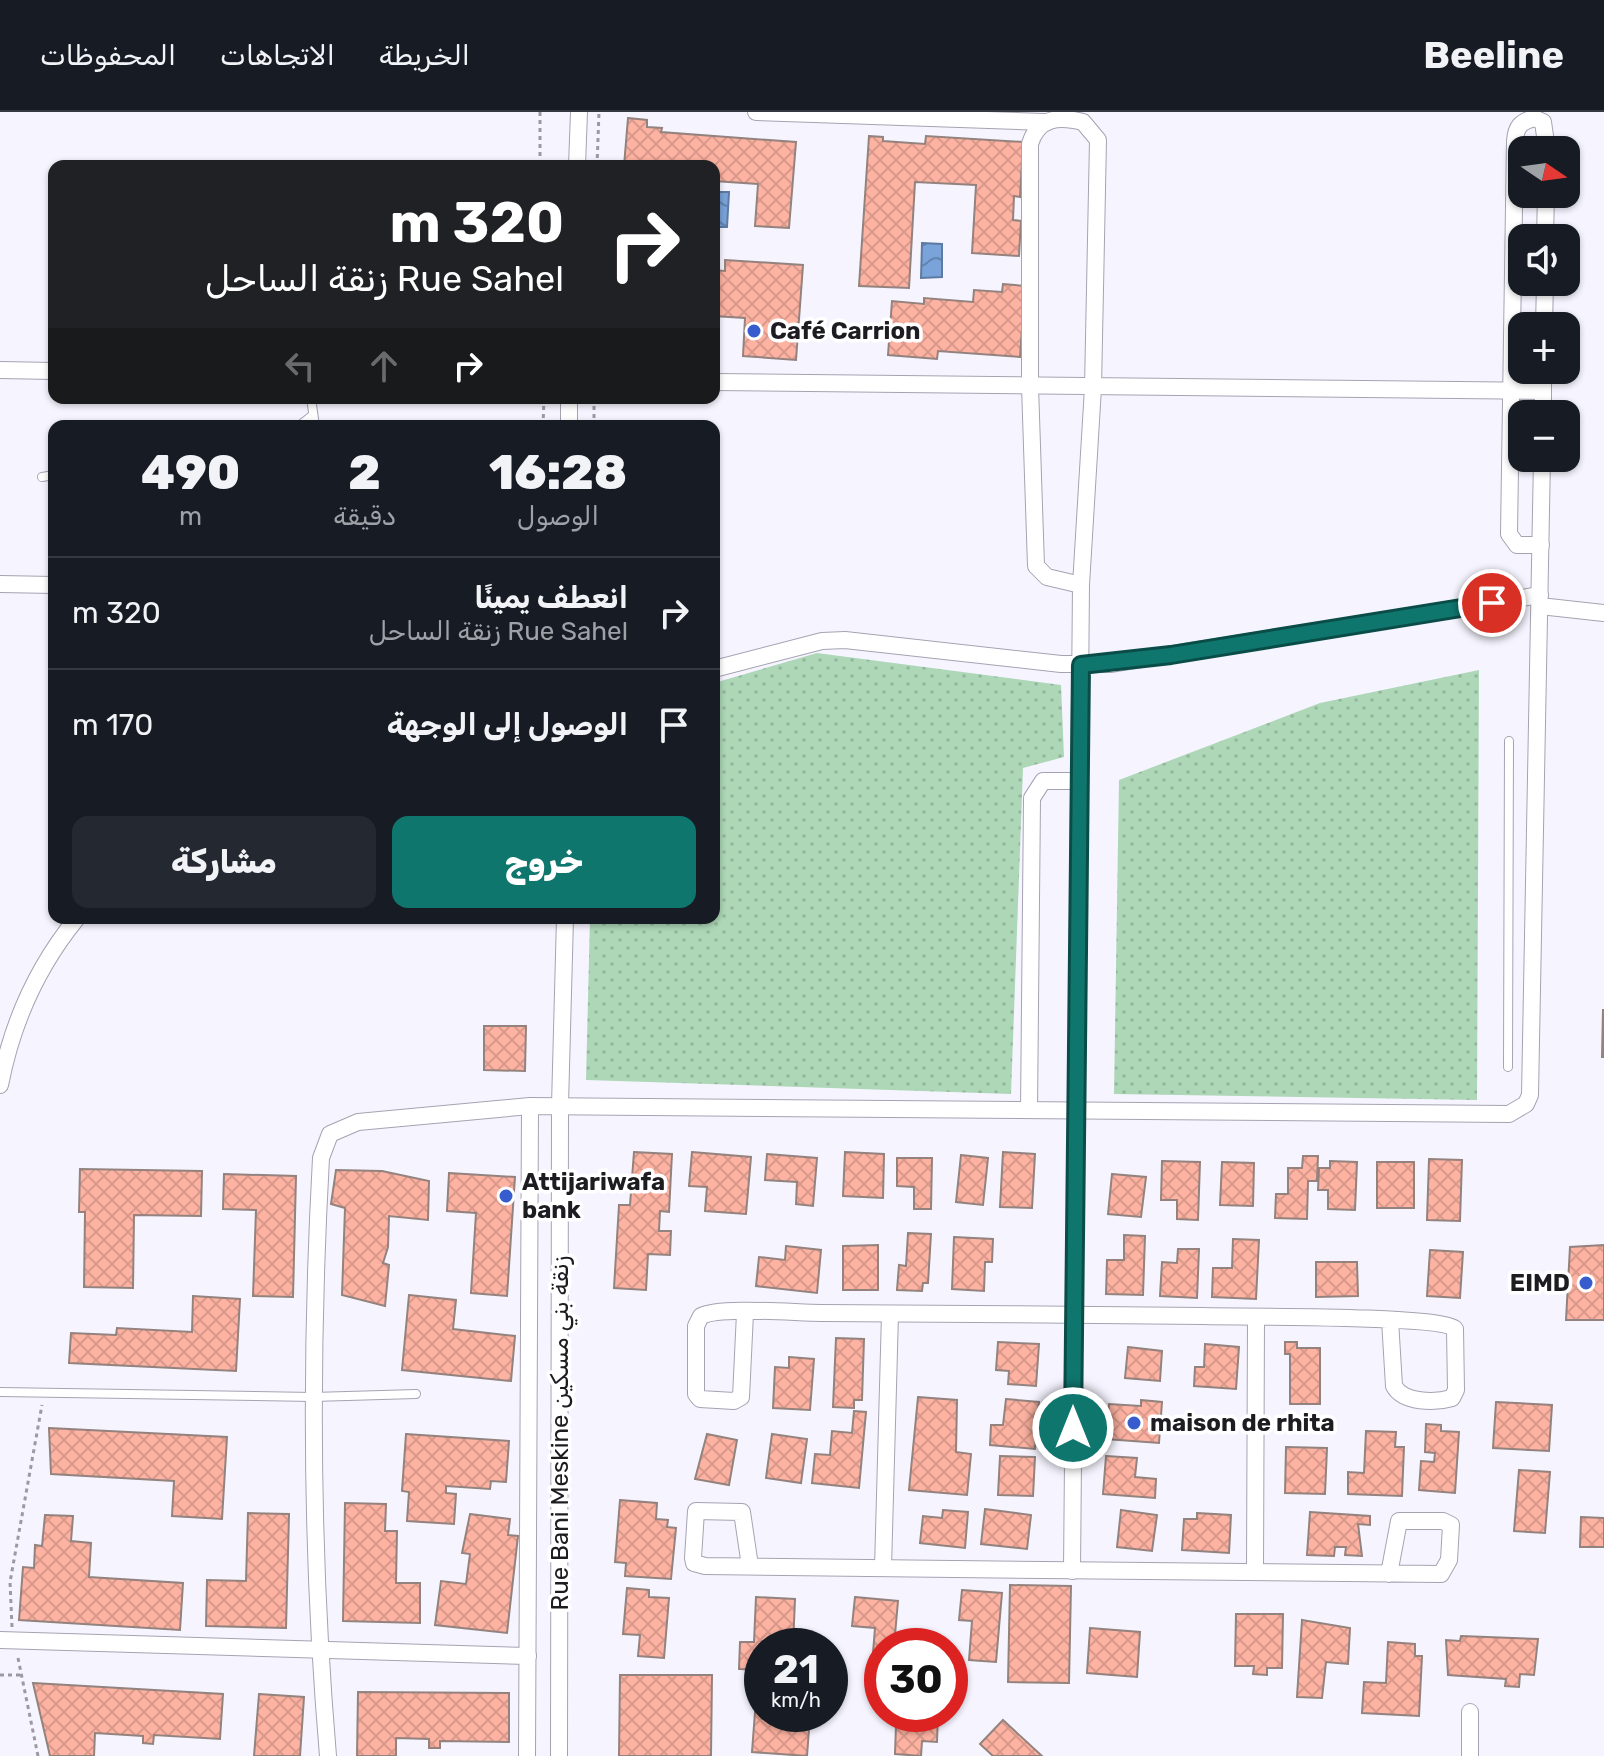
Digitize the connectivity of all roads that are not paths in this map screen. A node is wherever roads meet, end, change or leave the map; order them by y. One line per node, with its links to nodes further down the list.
1 (579, 112): 6 (street)
2 (756, 112): 3 (street)
3 (1044, 122): 12 (street); 13 (street)
4 (1515, 136): 5 (street)
5 (1545, 136)
6 (577, 160)
7 (1514, 208): 14 (street)
8 (0, 370): 9 (street)
9 (48, 371)
10 (720, 382): 12 (street)
11 (1543, 384): 15 (street)
12 (1030, 386): 13 (street); 27 (street)
13 (1093, 388): 14 (street); 27 (street)
14 (1511, 391): 15 (street); 24 (street)
15 (1543, 391): 16 (street)
16 (1543, 400)
17 (312, 404): 18 (lane)
18 (313, 415): 19 (lane); 20 (lane)
19 (307, 420)
20 (314, 420)
21 (1542, 472): 24 (street)
22 (48, 476): 23 (lane)
23 (42, 477)
24 (1541, 545): 28 (street)
25 (0, 584): 26 (street)
26 (48, 585)
27 (1081, 585): 30 (street)
28 (1540, 600): 29 (street); 30 (street); 34 (street)
29 (1604, 613)
30 (1081, 665): 31 (street); 33 (street)
31 (720, 667)
32 (1509, 741): 35 (lane)
33 (1078, 781): 42 (street); 43 (street)
34 (1535, 876): 35 (lane); 43 (street)
35 (1510, 877): 38 (lane)
36 (73, 924): 39 (street)
37 (565, 924): 40 (street, Rue Bani Meskine زنقة بني مسكين)
38 (1508, 1067)
39 (0, 1085)
40 (560, 1105): 41 (street); 42 (street); 63 (street, Rue Bani Meskine زنقة بني مسكين)
41 (530, 1106): 51 (street); 59 (street)
42 (1029, 1110): 43 (street)
43 (1077, 1112): 46 (street)
44 (745, 1313): 44 (street); 45 (street)
45 (890, 1314): 46 (street); 53 (street)
46 (1074, 1314): 47 (street); 54 (street)
47 (1256, 1318): 48 (street); 55 (street)
48 (1390, 1320): 48 (street)
49 (0, 1392): 51 (lane)
50 (416, 1394): 51 (lane)
51 (313, 1397): 58 (street)
52 (750, 1566): 52 (street); 53 (street)
53 (883, 1568): 54 (street)
54 (1072, 1571): 55 (street)
55 (1255, 1571): 56 (street)
56 (1389, 1574): 56 (street)
57 (7, 1640): 58 (street)
58 (319, 1647): 59 (street); 61 (street)
59 (528, 1656): 62 (street)
60 (1470, 1712): 64 (street)
61 (328, 1756)
62 (527, 1756)
63 (559, 1756)
64 (1470, 1756)

